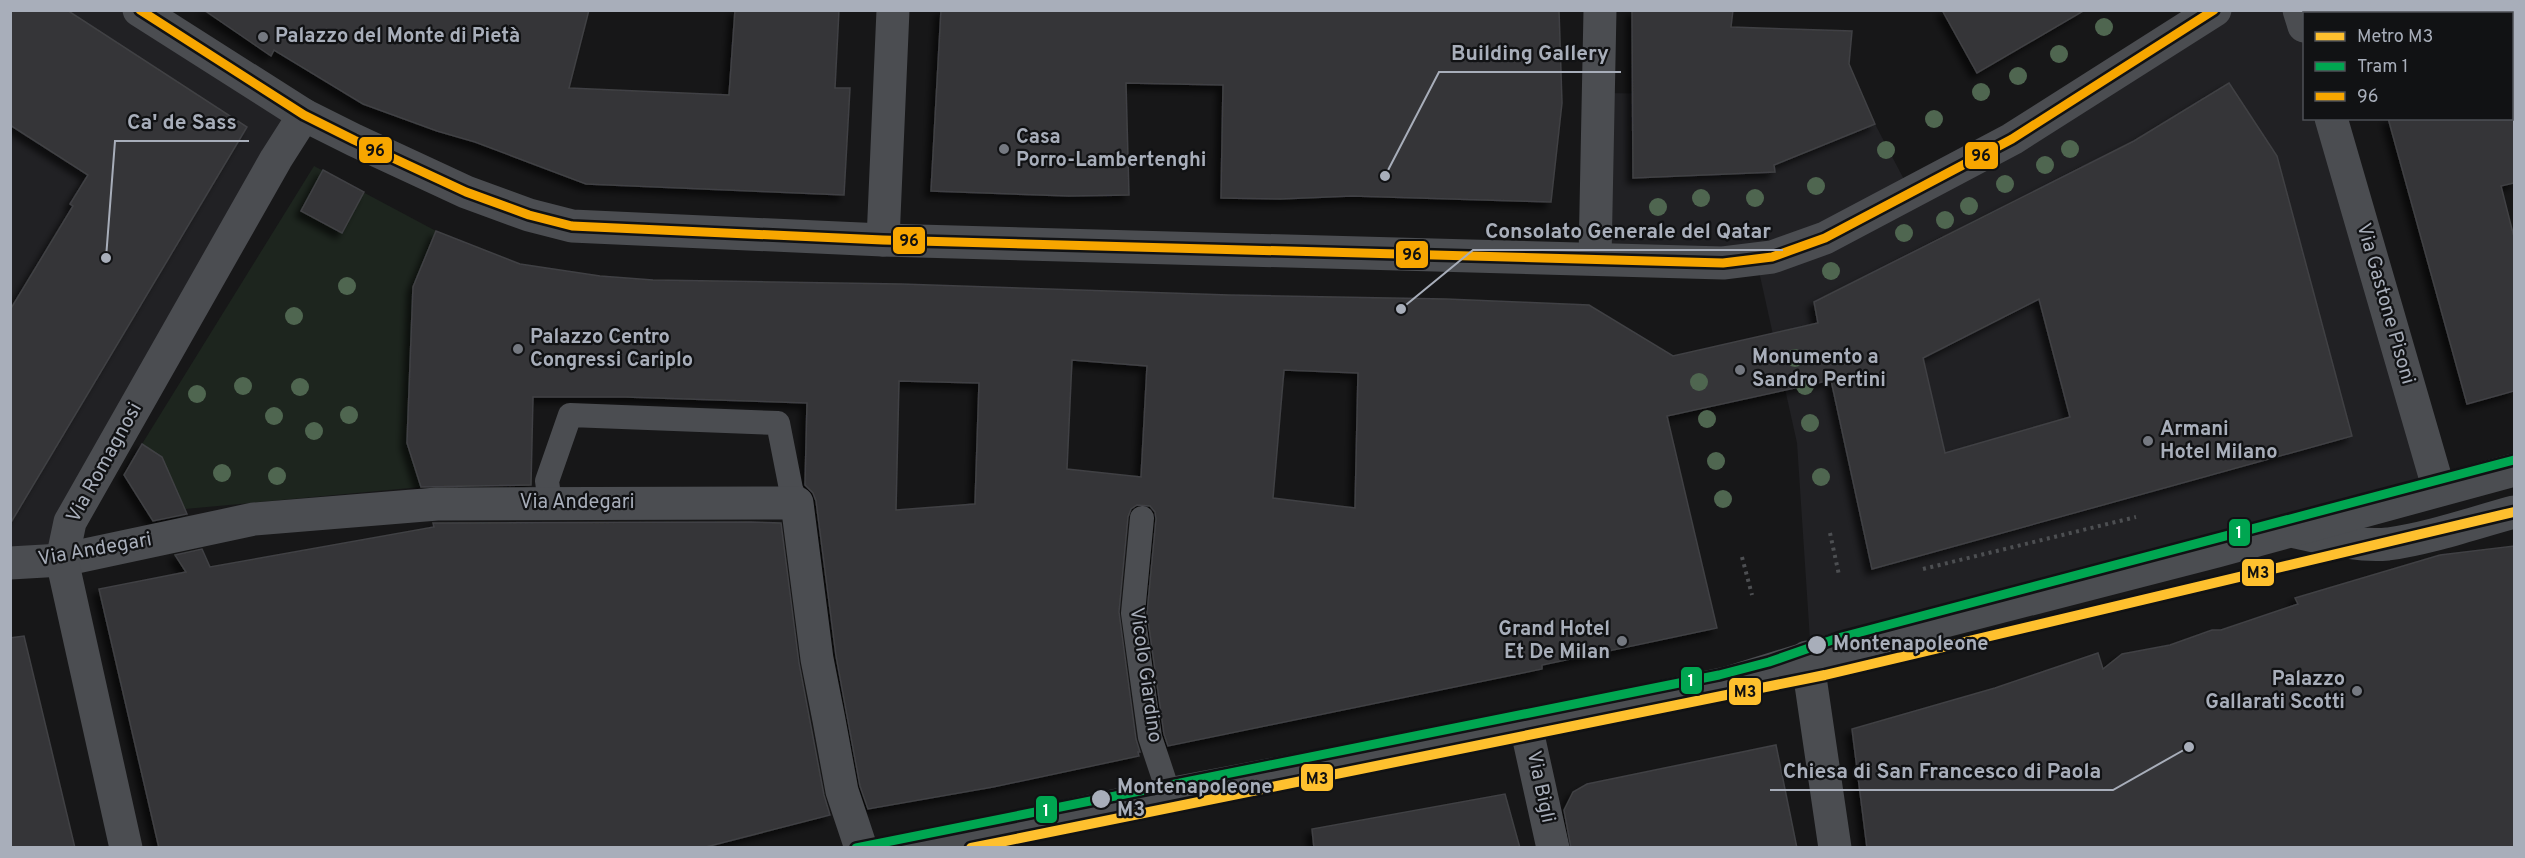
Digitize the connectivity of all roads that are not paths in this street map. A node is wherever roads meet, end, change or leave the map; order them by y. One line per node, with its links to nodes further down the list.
1 (139, 10): 5 (street)
2 (893, 10): 7 (street)
3 (1600, 10): 8 (street)
4 (2215, 10): 8 (street)
5 (304, 115): 7 (street); 16 (street, Via Romagnosi)
6 (2332, 120): 10 (street, Via Gastone Pisoni)
7 (883, 240): 8 (street)
8 (1596, 258)
9 (2514, 470): 10 (street)
10 (2439, 490): 15 (street)
11 (550, 503): 12 (street, Via Andegari); 12 (lane); 16 (street, Via Andegari)
12 (797, 503): 22 (street)
13 (2514, 512): 15 (street)
14 (1142, 518): 20 (lane, Vicolo Giardino)
15 (2288, 531): 18 (street)
16 (62, 560): 17 (street, Via Andegari); 21 (street, Via Romagnosi)
17 (10, 563)
18 (1807, 657): 19 (street); 25 (street)
19 (1526, 726): 20 (street); 24 (street, Via Bigli)
20 (1169, 794): 23 (street)
21 (126, 848)
22 (861, 848)
23 (917, 848)
24 (1553, 848)
25 (1835, 848)

